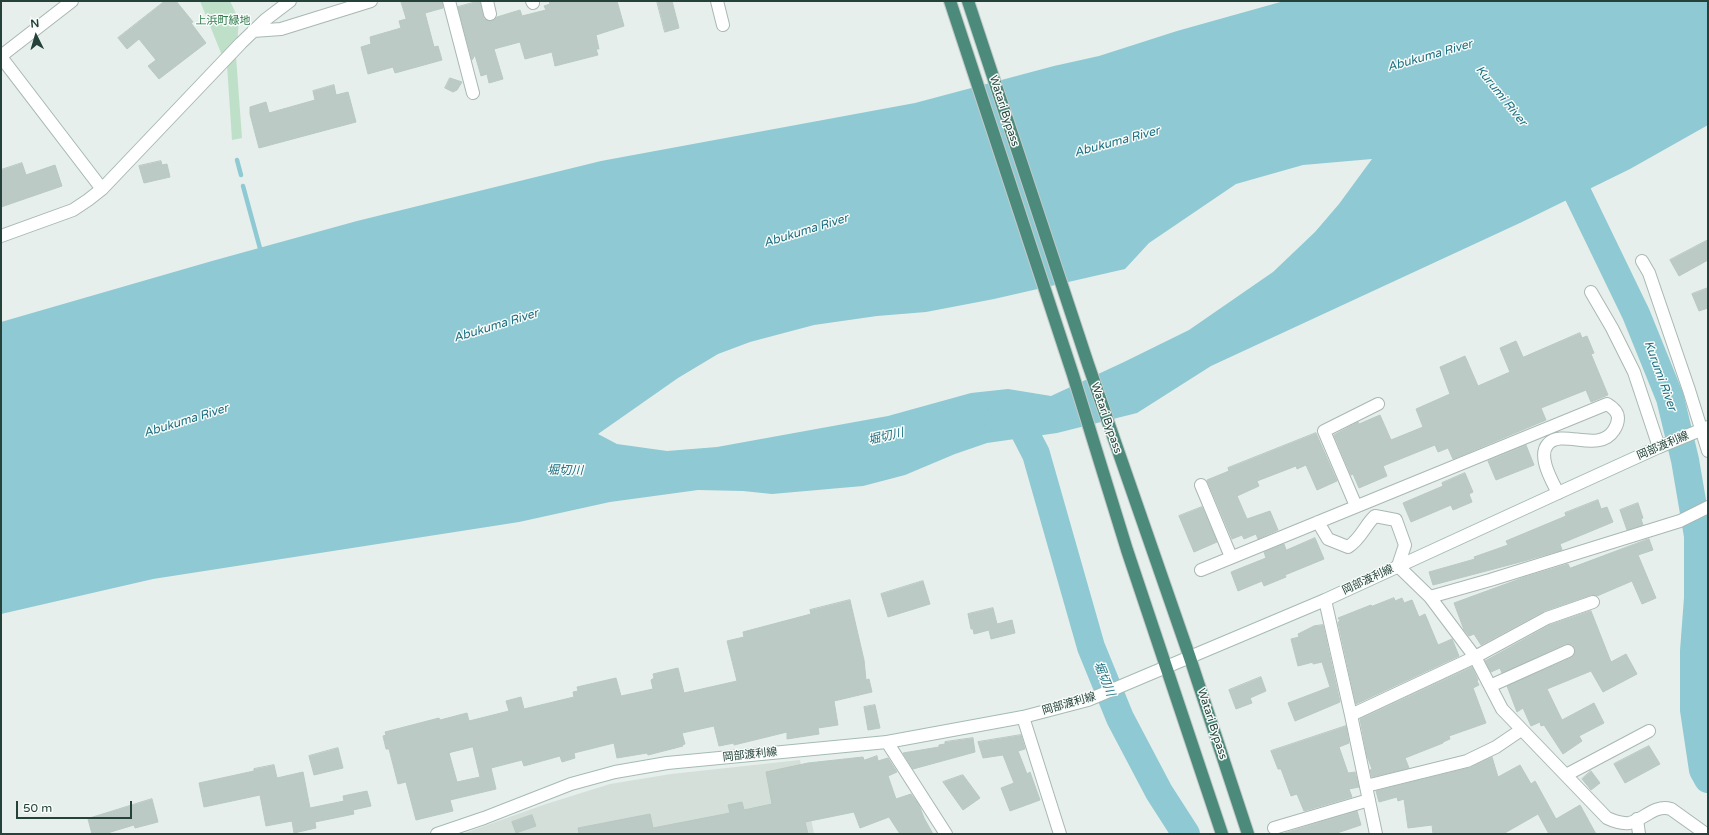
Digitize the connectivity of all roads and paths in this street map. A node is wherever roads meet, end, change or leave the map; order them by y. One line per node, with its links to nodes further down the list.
1 (72, 1): 12 (street)
2 (290, 1): 11 (street)
3 (371, 1): 11 (street)
4 (448, 1): 13 (street)
5 (487, 1): 9 (street)
6 (717, 1): 10 (street)
7 (950, 1): 36 (highway, Watari Bypass)
8 (968, 1): 35 (highway, Watari Bypass)
9 (490, 14)
10 (723, 25)
11 (253, 31): 14 (street)
12 (1, 57): 14 (street)
13 (473, 93)
14 (102, 189): 15 (street)
15 (1, 236)
16 (1642, 261): 19 (street)
17 (1591, 292): 20 (street)
18 (1378, 404): 24 (street)
19 (1705, 428): 20 (street, 岡部渡利線); 21 (street)
20 (1662, 446): 23 (street, 岡部渡利線)
21 (1708, 451)
22 (1201, 485): 27 (street)
23 (1558, 493): 24 (street); 28 (street, 岡部渡利線)
24 (1356, 506): 26 (street)
25 (1708, 507): 30 (street)
26 (1318, 522): 27 (street); 28 (street)
27 (1231, 558): 29 (street)
28 (1398, 566): 30 (street); 31 (street, 岡部渡利線)
29 (1201, 570)
30 (1430, 597): 34 (street)
31 (1325, 600): 35 (street, 岡部渡利線); 38 (street)
32 (1593, 602): 34 (street)
33 (1568, 652): 37 (street)
34 (1475, 657): 37 (street); 38 (street)
35 (1190, 658): 36 (street, 岡部渡利線); 52 (highway, Watari Bypass)
36 (1166, 668): 39 (street, 岡部渡利線); 51 (highway, Watari Bypass)
37 (1490, 686): 40 (street)
38 (1351, 715): 44 (street)
39 (1023, 717): 42 (street, 岡部渡利線); 50 (street)
40 (1521, 730): 43 (street); 44 (street)
41 (1649, 731): 43 (street)
42 (887, 742): 48 (street, 岡部渡利線); 49 (street)
43 (1566, 775): 46 (street)
44 (1366, 786): 45 (street)
45 (1369, 800): 47 (street); 53 (street)
46 (1637, 819): 54 (street); 55 (street)
47 (1274, 828)
48 (437, 834)
49 (946, 834)
50 (1060, 834)
51 (1222, 834)
52 (1248, 834)
53 (1376, 834)
54 (1639, 834)
55 (1706, 834)

